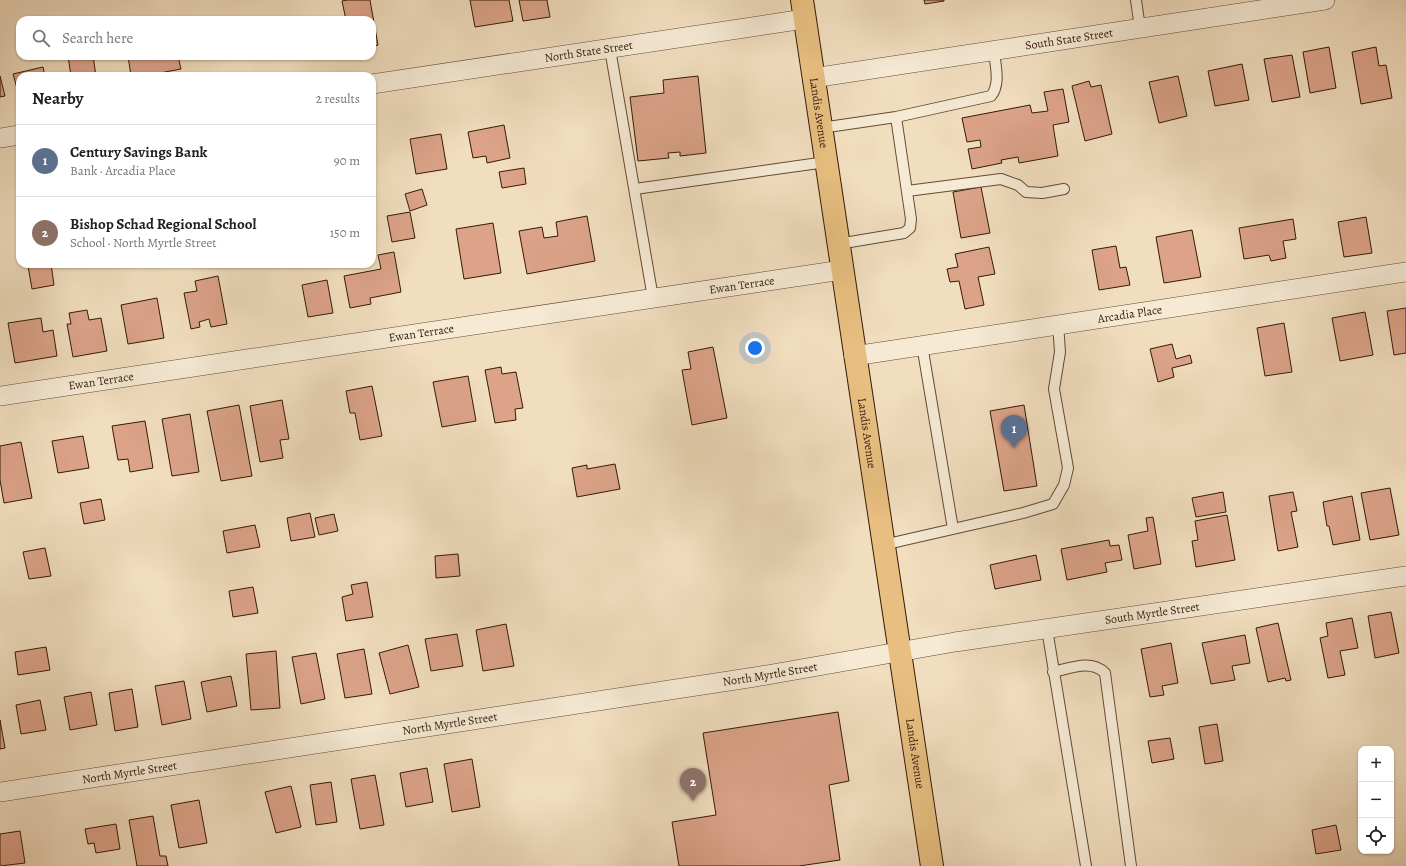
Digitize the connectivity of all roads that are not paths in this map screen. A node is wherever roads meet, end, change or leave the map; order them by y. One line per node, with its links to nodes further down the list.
1 (1136, 0): 4 (lane)
2 (1325, 0): 4 (street, South State Street)
3 (803, 10): 5 (street, North State Street); 7 (main road, Landis Avenue)
4 (1140, 28): 6 (street, South State Street)
5 (610, 49): 8 (street, North State Street); 15 (lane)
6 (994, 50): 7 (street, South State Street); 9 (lane)
7 (813, 78): 10 (main road, Landis Avenue)
8 (376, 83)
9 (896, 117): 10 (lane); 16 (lane)
10 (821, 128): 13 (main road, Landis Avenue)
11 (16, 136): 12 (street)
12 (0, 138)
13 (826, 162): 15 (lane); 17 (main road, Landis Avenue)
14 (1064, 189): 16 (lane)
15 (635, 190): 20 (lane)
16 (907, 191): 17 (lane)
17 (838, 244): 18 (main road, Landis Avenue)
18 (842, 270): 20 (street, Ewan Terrace); 23 (main road, Landis Avenue)
19 (1406, 272): 21 (street, Arcadia Place)
20 (653, 298): 24 (street, Ewan Terrace)
21 (1058, 324): 22 (street, Arcadia Place); 25 (lane)
22 (922, 345): 23 (street, Arcadia Place); 25 (lane)
23 (854, 356): 26 (main road, Landis Avenue)
24 (0, 396)
25 (953, 529): 26 (lane)
26 (883, 545): 29 (main road, Landis Avenue)
27 (1406, 576): 28 (street, South Myrtle Street)
28 (1047, 629): 29 (street, South Myrtle Street); 30 (lane)
29 (899, 652): 31 (street, North Myrtle Street); 32 (main road, Landis Avenue)
30 (1054, 672): 33 (lane); 34 (lane)
31 (0, 792)
32 (932, 866)
33 (1086, 866)
34 (1131, 866)

